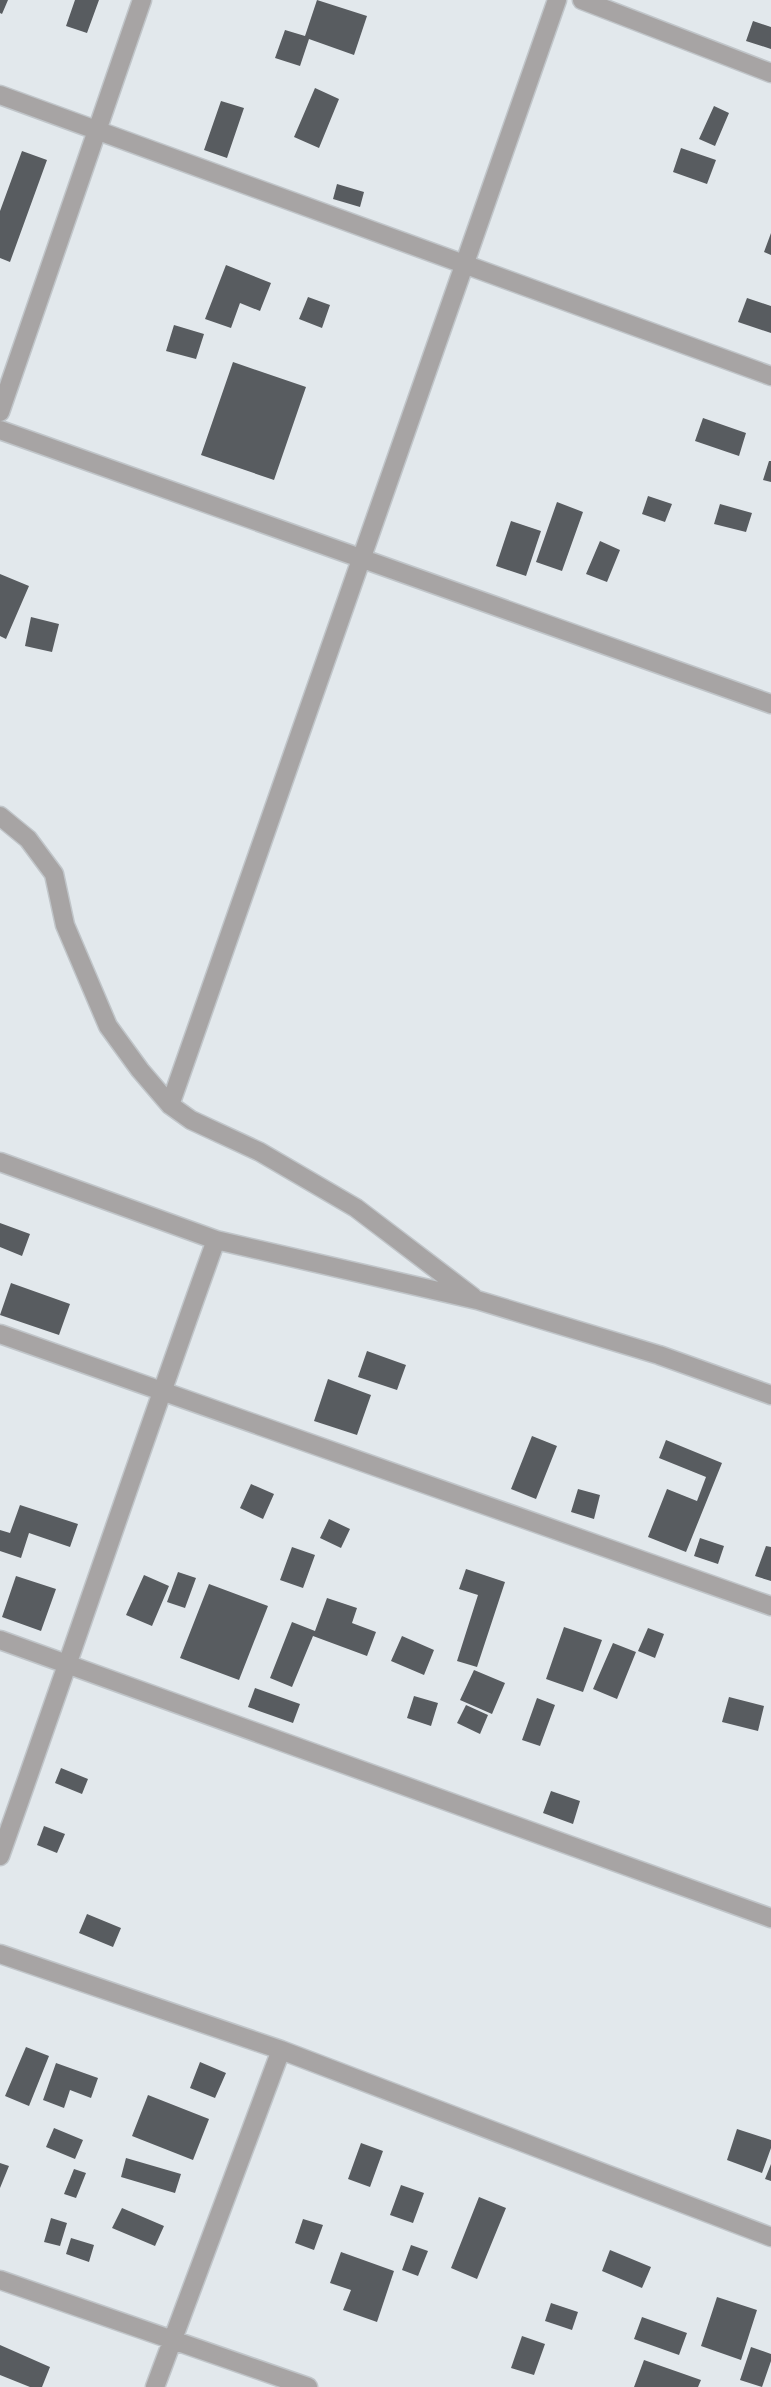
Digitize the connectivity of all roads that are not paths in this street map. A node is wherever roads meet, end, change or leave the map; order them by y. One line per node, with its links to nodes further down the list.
1 (142, 0): 6 (street)
2 (557, 0): 7 (street)
3 (582, 0): 4 (street)
4 (771, 73)
5 (0, 95): 6 (street)
6 (97, 130): 7 (street); 9 (street)
7 (465, 266): 8 (street); 11 (street)
8 (771, 375)
9 (0, 412)
10 (0, 430): 11 (street)
11 (362, 558): 12 (street); 14 (street)
12 (771, 704)
13 (0, 816): 14 (street)
14 (170, 1105): 17 (street)
15 (0, 1162): 16 (street)
16 (216, 1240): 17 (street); 19 (street)
17 (477, 1300): 20 (street)
18 (0, 1334): 19 (street)
19 (162, 1389): 21 (street); 23 (street)
20 (771, 1395)
21 (771, 1606)
22 (0, 1640): 23 (street)
23 (69, 1664): 24 (street); 25 (street)
24 (0, 1856)
25 (770, 1913)
26 (0, 1954): 27 (street)
27 (281, 2050): 28 (street); 30 (street)
28 (771, 2236)
29 (0, 2280): 30 (street)
30 (173, 2338): 31 (street); 32 (street)
31 (155, 2387)
32 (308, 2387)

